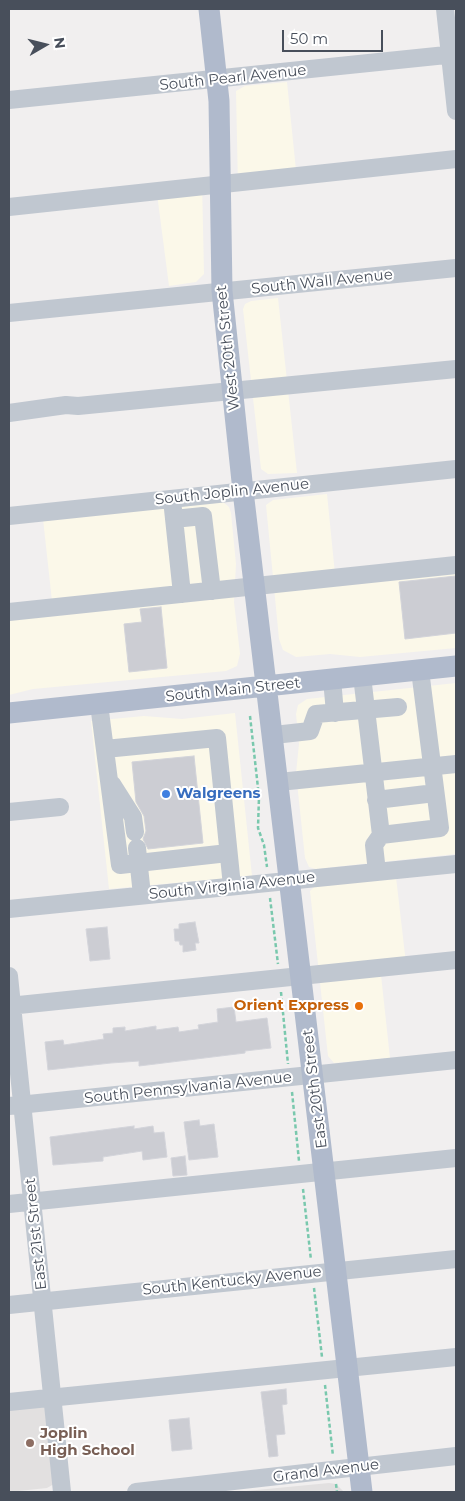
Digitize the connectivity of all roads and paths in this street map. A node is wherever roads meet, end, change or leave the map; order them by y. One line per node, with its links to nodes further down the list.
1 (209, 9): 4 (main road, West 20th Street)
2 (445, 9): 3 (street)
3 (453, 54): 4 (street, South Pearl Avenue); 6 (street)
4 (217, 79): 5 (street, South Pearl Avenue); 8 (main road, West 20th Street)
5 (9, 100)
6 (456, 110)
7 (456, 159): 8 (street)
8 (219, 184): 9 (street); 11 (main road, West 20th Street)
9 (9, 207)
10 (456, 268): 11 (street, South Wall Avenue)
11 (222, 292): 12 (street, South Wall Avenue); 14 (main road, West 20th Street)
12 (9, 313)
13 (456, 369): 14 (street)
14 (232, 391): 15 (street); 17 (main road, West 20th Street)
15 (9, 413)
16 (456, 469): 17 (street, South Joplin Avenue)
17 (243, 491): 18 (street, South Joplin Avenue); 22 (main road, West 20th Street)
18 (171, 499): 19 (street, South Joplin Avenue); 20 (street)
19 (9, 516)
20 (174, 519): 23 (street); 24 (street)
21 (456, 565): 22 (street)
22 (255, 586): 23 (street); 30 (main road, West 20th Street)
23 (212, 591): 24 (street)
24 (182, 594): 25 (street)
25 (9, 612)
26 (456, 666): 27 (main road, South Main Street)
27 (420, 670): 28 (main road, South Main Street); 40 (street)
28 (362, 676): 29 (main road, South Main Street); 33 (street)
29 (332, 679): 30 (main road, South Main Street); 35 (street)
30 (268, 686): 31 (main road, South Main Street); 37 (main road, East 20th Street)
31 (99, 704): 34 (main road, South Main Street); 38 (street)
32 (398, 707): 33 (street)
33 (365, 710): 35 (street); 41 (street)
34 (9, 713)
35 (335, 713): 37 (street)
36 (250, 716): 52 (path)
37 (274, 735): 43 (main road, East 20th Street)
38 (105, 749): 42 (street); 50 (street)
39 (456, 764): 40 (street)
40 (432, 766): 41 (street); 44 (street)
41 (373, 772): 43 (street); 45 (street)
42 (109, 779): 49 (street); 49 (street)
43 (279, 782): 54 (main road, East 20th Street)
44 (435, 793): 45 (street); 48 (street)
45 (376, 800): 48 (street)
46 (60, 807): 47 (street)
47 (9, 812)
48 (381, 835): 53 (street)
49 (137, 848): 50 (street); 56 (street)
50 (228, 853): 55 (street)
51 (456, 864): 53 (street, South Virginia Avenue)
52 (268, 870)
53 (377, 872): 54 (street, South Virginia Avenue)
54 (291, 880): 55 (street, South Virginia Avenue); 60 (main road, East 20th Street)
55 (232, 886): 56 (street, South Virginia Avenue)
56 (142, 895): 57 (street, South Virginia Avenue)
57 (9, 909)
58 (456, 960): 60 (street)
59 (9, 976): 61 (street, East 21st Street)
60 (302, 976): 61 (street); 63 (main road, East 20th Street)
61 (10, 1006): 64 (street, East 21st Street)
62 (456, 1060): 63 (street, South Pennsylvania Avenue)
63 (314, 1075): 64 (street, South Pennsylvania Avenue); 66 (main road, East 20th Street)
64 (15, 1105): 67 (street, East 21st Street)
65 (456, 1158): 66 (street)
66 (325, 1172): 67 (street); 70 (main road, East 20th Street)
67 (32, 1202): 68 (street); 71 (street, East 21st Street)
68 (9, 1204)
69 (456, 1259): 70 (street, South Kentucky Avenue)
70 (336, 1270): 71 (street, South Kentucky Avenue); 74 (main road, East 20th Street)
71 (43, 1302): 72 (street, South Kentucky Avenue); 75 (street, East 21st Street)
72 (9, 1305)
73 (456, 1357): 74 (street)
74 (349, 1368): 75 (street); 78 (main road, East 20th Street)
75 (53, 1398): 76 (street); 80 (street, East 21st Street)
76 (9, 1402)
77 (456, 1456): 78 (street, Grand Avenue)
78 (359, 1467): 81 (street, Grand Avenue); 83 (main road, East 20th Street)
79 (336, 1484): 82 (path)
80 (62, 1492)
81 (136, 1492)
82 (337, 1492)
83 (362, 1492)

